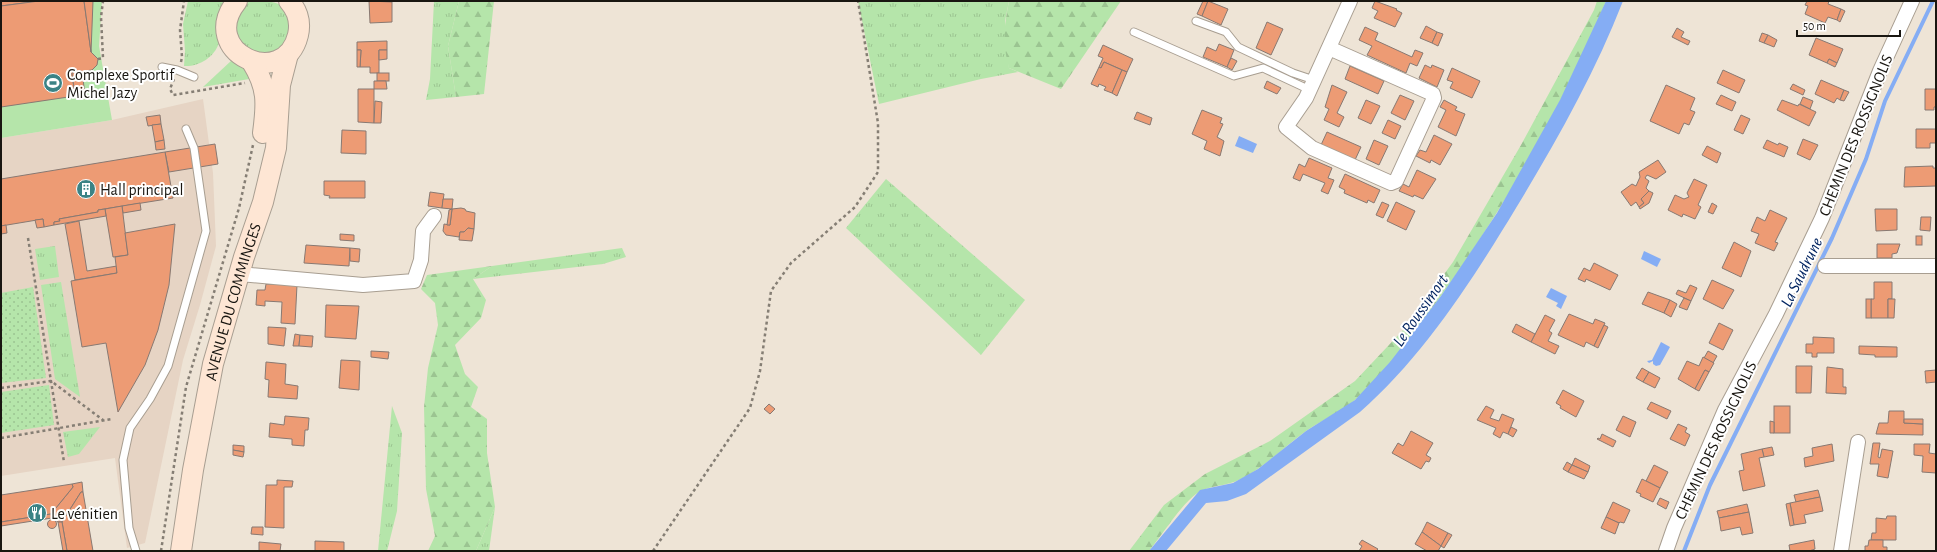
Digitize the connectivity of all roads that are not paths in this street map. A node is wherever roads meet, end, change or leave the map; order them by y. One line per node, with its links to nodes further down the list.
1 (1912, 1): 22 (street, CHEMIN DES ROSSIGNOLIS)
2 (291, 2): 8 (main road, AVENUE DU COMMINGES)
3 (1347, 2): 7 (street)
4 (233, 3): 9 (main road)
5 (1196, 21): 12 (lane)
6 (1134, 32): 12 (lane)
7 (1329, 48): 12 (street); 12 (street)
8 (288, 54): 9 (main road); 17 (main road, AVENUE DU COMMINGES)
9 (252, 62): 20 (main road, AVENUE DU COMMINGES)
10 (162, 67): 11 (lane)
11 (194, 78)
12 (1312, 85)
13 (186, 129): 19 (lane)
14 (434, 216): 17 (street)
15 (1825, 266): 16 (street)
16 (1936, 266)
17 (240, 274): 21 (main road, AVENUE DU COMMINGES)
18 (1858, 442): 23 (street)
19 (136, 551)
20 (170, 551)
21 (181, 551)
22 (1666, 551)
23 (1841, 551)

